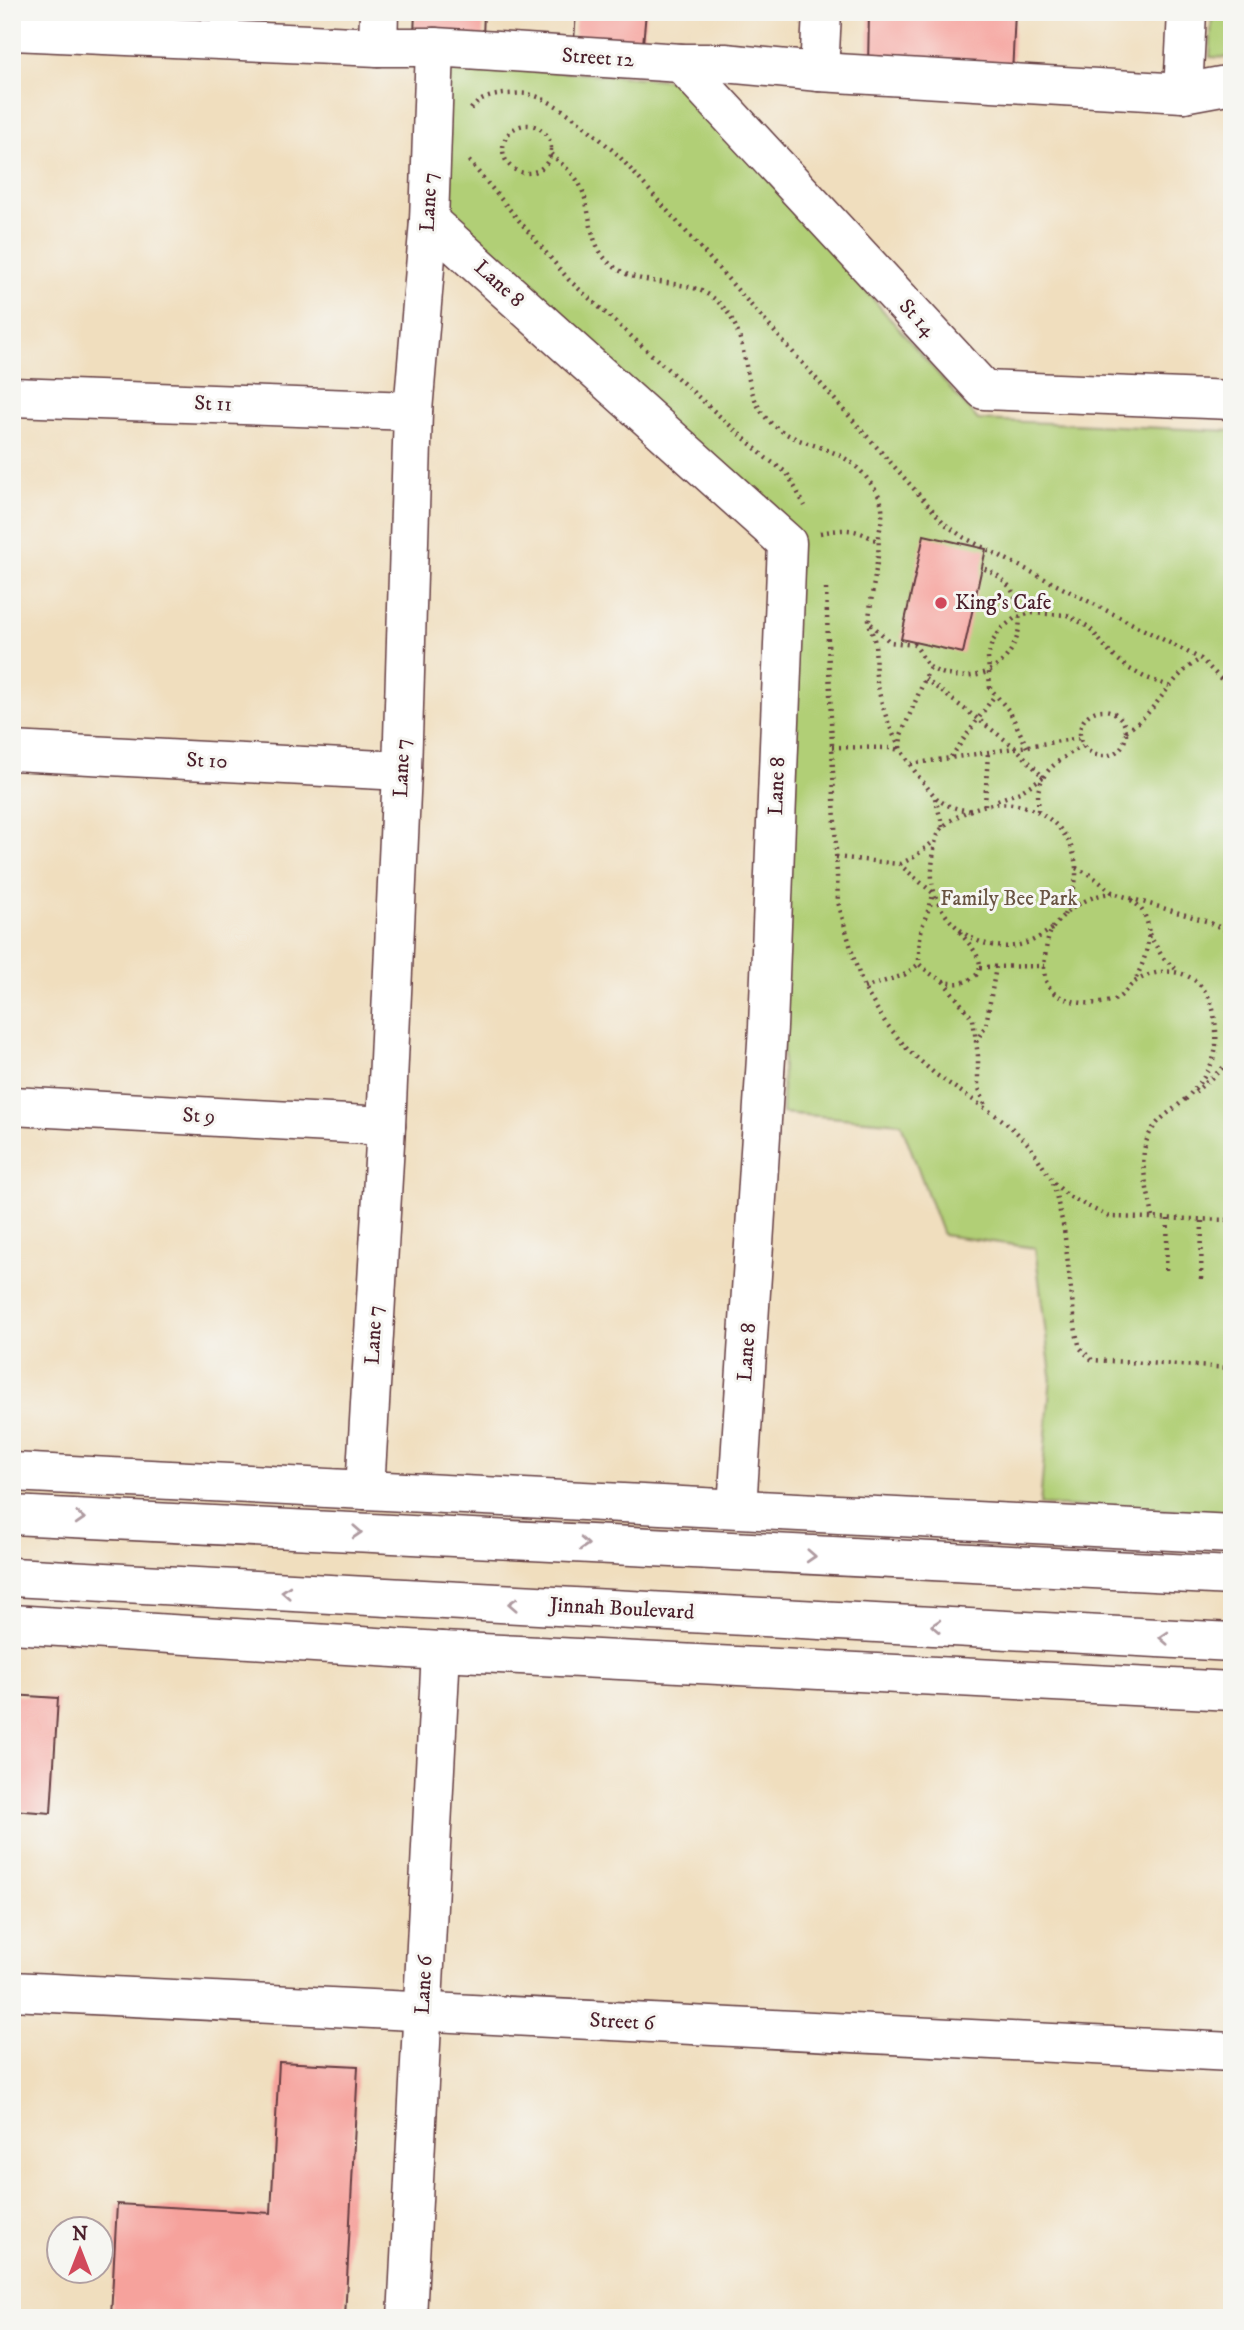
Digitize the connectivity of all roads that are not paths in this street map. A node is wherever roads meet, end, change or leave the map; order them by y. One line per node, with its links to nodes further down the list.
1 (822, 12): 7 (street)
2 (1187, 12): 9 (street)
3 (378, 30): 4 (street, Street 12); 5 (street, Street 12)
4 (12, 31)
5 (435, 47): 6 (street, Street 12); 10 (street, Lane 7)
6 (681, 63): 7 (street, Street 12); 12 (street, St 14)
7 (819, 72): 9 (street, Street 12)
8 (1232, 85): 9 (street, Street 12)
9 (1183, 93)
10 (429, 221): 13 (street, Lane 7); 20 (street, Lane 8)
11 (12, 397): 13 (street, St 11)
12 (1232, 400)
13 (413, 411): 15 (street, Lane 7)
14 (12, 751): 15 (street, St 10)
15 (402, 771): 17 (street, Lane 7)
16 (12, 1106): 17 (street, St 9)
17 (386, 1126): 19 (street, Lane 7)
18 (12, 1472): 19 (street)
19 (365, 1490): 20 (street)
20 (737, 1508): 22 (street)
21 (12, 1515): 23 (street, one-way to 23)
22 (1232, 1534)
23 (1232, 1576)
24 (12, 1577): 26 (street, Jinnah Boulevard, one-way to 24)
25 (12, 1623): 27 (street)
26 (1232, 1642)
27 (441, 1651): 28 (street); 30 (street, Lane 6)
28 (1232, 1691)
29 (12, 1991): 30 (street, Street 6)
30 (423, 2012): 31 (street, Street 6); 32 (street, Lane 6)
31 (1232, 2052)
32 (407, 2318)

